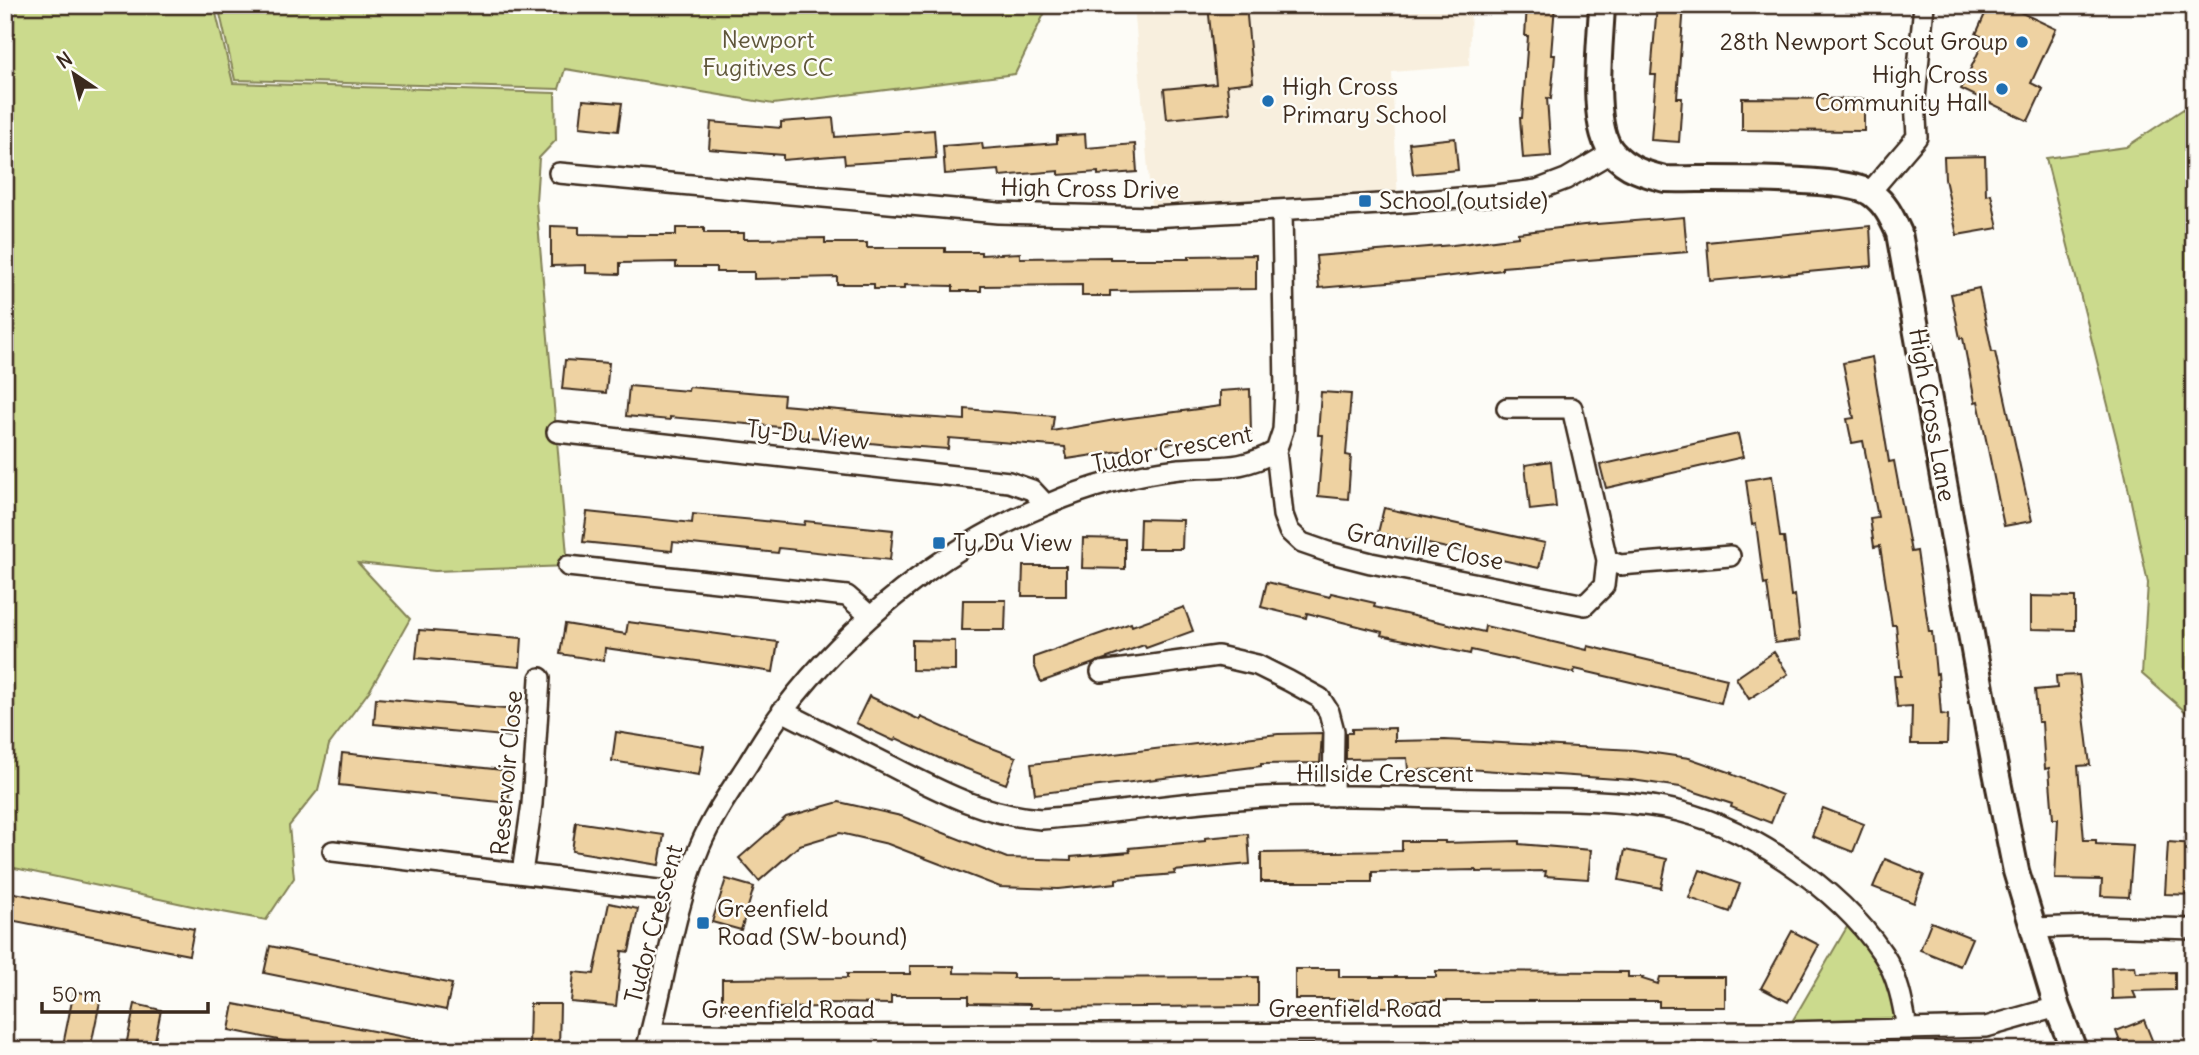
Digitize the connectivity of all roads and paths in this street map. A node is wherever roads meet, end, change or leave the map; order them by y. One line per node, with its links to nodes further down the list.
1 (1602, 5): 3 (street)
2 (1924, 5): 5 (street)
3 (1612, 152): 5 (street); 6 (street, High Cross Drive)
4 (559, 173): 6 (street, High Cross Drive)
5 (1870, 192): 22 (street, High Cross Lane)
6 (1282, 210): 9 (street, Tudor Crescent)
7 (1507, 408): 12 (street, Granville Close)
8 (557, 432): 10 (street, Ty-Du View)
9 (1276, 451): 10 (street, Tudor Crescent); 12 (street, Granville Close)
10 (1046, 505): 14 (street, Tudor Crescent)
11 (1730, 556): 12 (street)
12 (1606, 560)
13 (568, 566): 14 (street)
14 (870, 616): 17 (street, Tudor Crescent)
15 (1101, 672): 18 (street)
16 (540, 678): 20 (street, Reservoir Close)
17 (782, 711): 18 (street, Hillside Crescent); 21 (street, Tudor Crescent)
18 (1332, 796): 25 (street, Hillside Crescent)
19 (333, 851): 20 (street, Reservoir Close)
20 (522, 873): 21 (street, Reservoir Close)
21 (683, 892): 26 (street, Tudor Crescent)
22 (2033, 928): 23 (street); 24 (street, High Cross Lane)
23 (2194, 929)
24 (2057, 1007): 25 (street, Greenfield Road); 27 (street, High Cross Lane)
25 (1907, 1029): 26 (street, Greenfield Road)
26 (648, 1042)
27 (2074, 1050)

